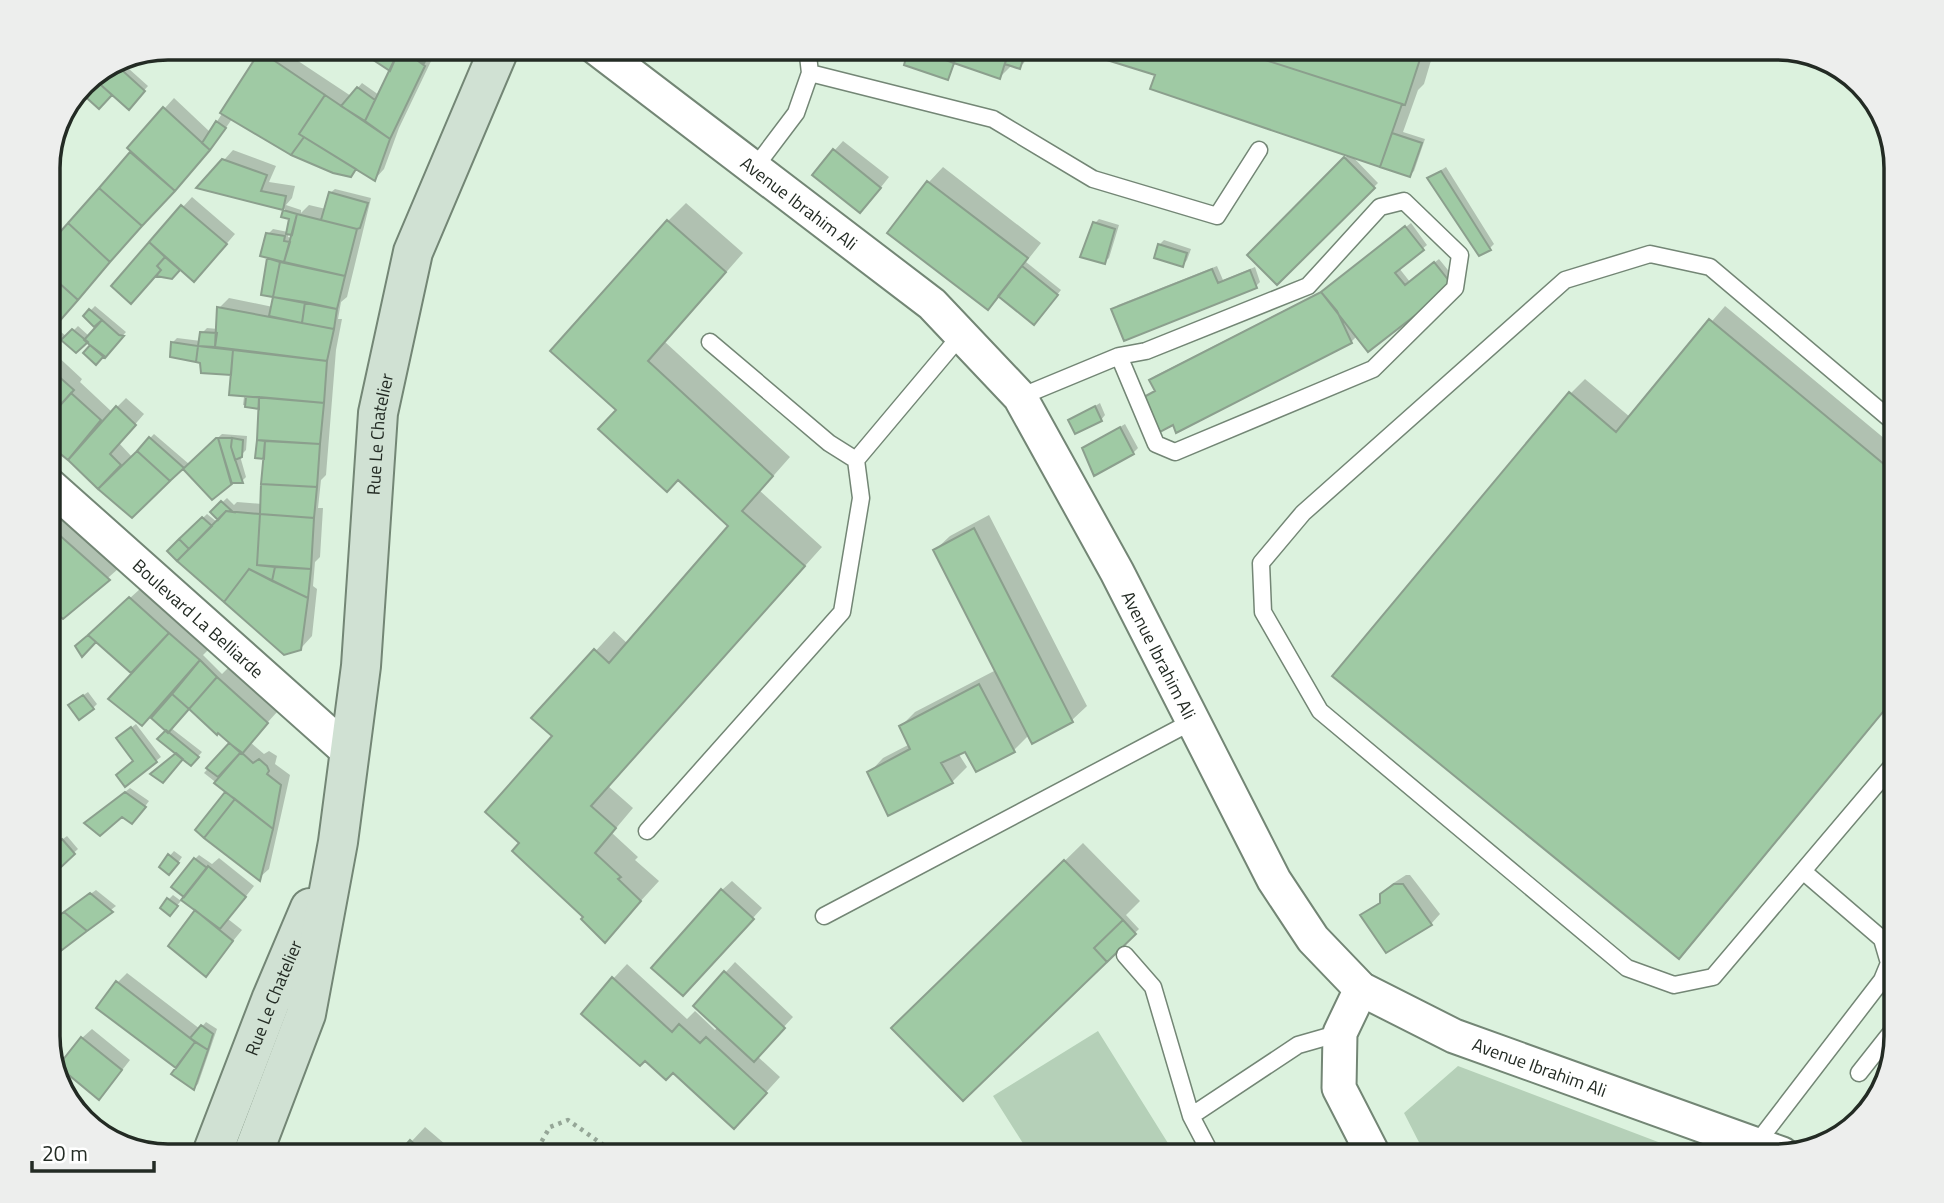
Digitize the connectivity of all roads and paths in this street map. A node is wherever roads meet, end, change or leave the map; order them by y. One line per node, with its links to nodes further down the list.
1 (494, 60): 15 (main road, Rue Le Chatelier)
2 (613, 60): 6 (street, Avenue Ibrahim Ali)
3 (808, 60): 4 (lane)
4 (810, 74): 5 (lane); 6 (lane)
5 (1259, 150)
6 (753, 170): 7 (street, Avenue Ibrahim Ali)
7 (961, 335): 10 (street, Avenue Ibrahim Ali); 12 (lane)
8 (710, 342): 12 (lane)
9 (1119, 356): 9 (lane); 10 (lane)
10 (1020, 397): 14 (street, Avenue Ibrahim Ali)
11 (1884, 414): 19 (lane)
12 (856, 460): 17 (lane)
13 (60, 495): 15 (street, Boulevard La Belliarde)
14 (1193, 721): 20 (lane); 24 (street, Avenue Ibrahim Ali)
15 (351, 754): 18 (main road, Rue Le Chatelier)
16 (1884, 776): 19 (lane)
17 (647, 831)
18 (338, 842): 29 (main road, Rue Le Chatelier); 30 (main road, Rue Le Chatelier)
19 (1804, 872): 21 (lane)
20 (824, 916)
21 (1884, 946)
22 (1125, 956): 28 (lane)
23 (1884, 974): 36 (lane)
24 (1362, 989): 25 (street); 35 (street, Avenue Ibrahim Ali)
25 (1340, 1033): 28 (lane); 34 (street)
26 (1884, 1041): 27 (lane)
27 (1859, 1073)
28 (1191, 1116): 33 (lane)
29 (216, 1144)
30 (257, 1144)
31 (540, 1144): 32 (path)
32 (602, 1144)
33 (1206, 1144)
34 (1368, 1144)
35 (1755, 1144)
36 (1772, 1144)

